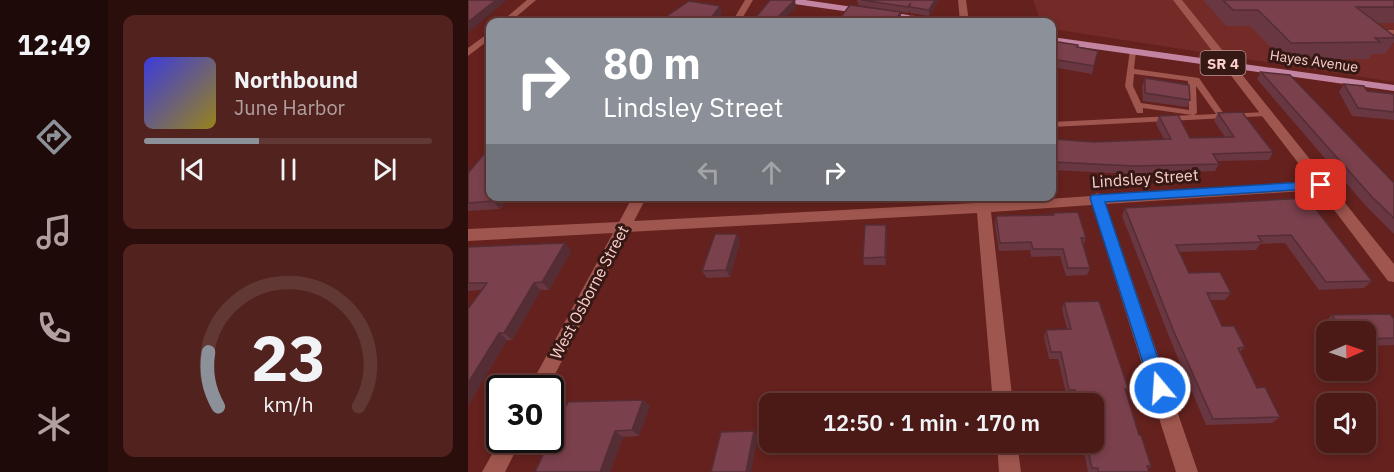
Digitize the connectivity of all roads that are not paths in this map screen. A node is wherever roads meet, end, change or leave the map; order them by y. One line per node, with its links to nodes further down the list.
1 (532, 0): 6 (street)
2 (749, 0): 7 (street)
3 (787, 0): 8 (main road)
4 (962, 0): 9 (street)
5 (1177, 0): 16 (street)
6 (510, 18)
7 (738, 18)
8 (909, 18)
9 (964, 18)
10 (1394, 32): 13 (lane)
11 (486, 41): 15 (street)
12 (1056, 41): 14 (main road, Hayes Avenue / SR 4)
13 (1383, 42)
14 (1132, 51): 16 (main road, Hayes Avenue / SR 4); 17 (lane)
15 (468, 53)
16 (1227, 64): 19 (main road, Hayes Avenue / SR 4); 21 (street)
17 (1130, 70): 18 (lane); 20 (lane)
18 (1192, 80): 22 (lane); 23 (lane)
19 (1394, 88)
20 (1137, 105): 22 (lane); 24 (lane)
21 (1266, 114): 23 (lane); 26 (street)
22 (1196, 115): 23 (lane); 24 (lane)
23 (1221, 116)
24 (1144, 121): 25 (lane)
25 (1056, 125)
26 (1321, 185): 27 (street, Lindsley Street); 34 (street)
27 (1097, 198): 28 (street, Lindsley Street); 41 (street)
28 (1056, 199)
29 (637, 201): 32 (street, West Osborne Street)
30 (1012, 201): 31 (street, Lindsley Street)
31 (983, 202): 32 (street, Lindsley Street); 36 (street)
32 (623, 227): 33 (street, Lindsley Street); 35 (street, West Osborne Street)
33 (468, 235)
34 (1394, 276)
35 (545, 375)
36 (1002, 393)
37 (504, 453): 39 (street)
38 (1008, 453): 40 (street)
39 (493, 472)
40 (1010, 472)
41 (1187, 472)

